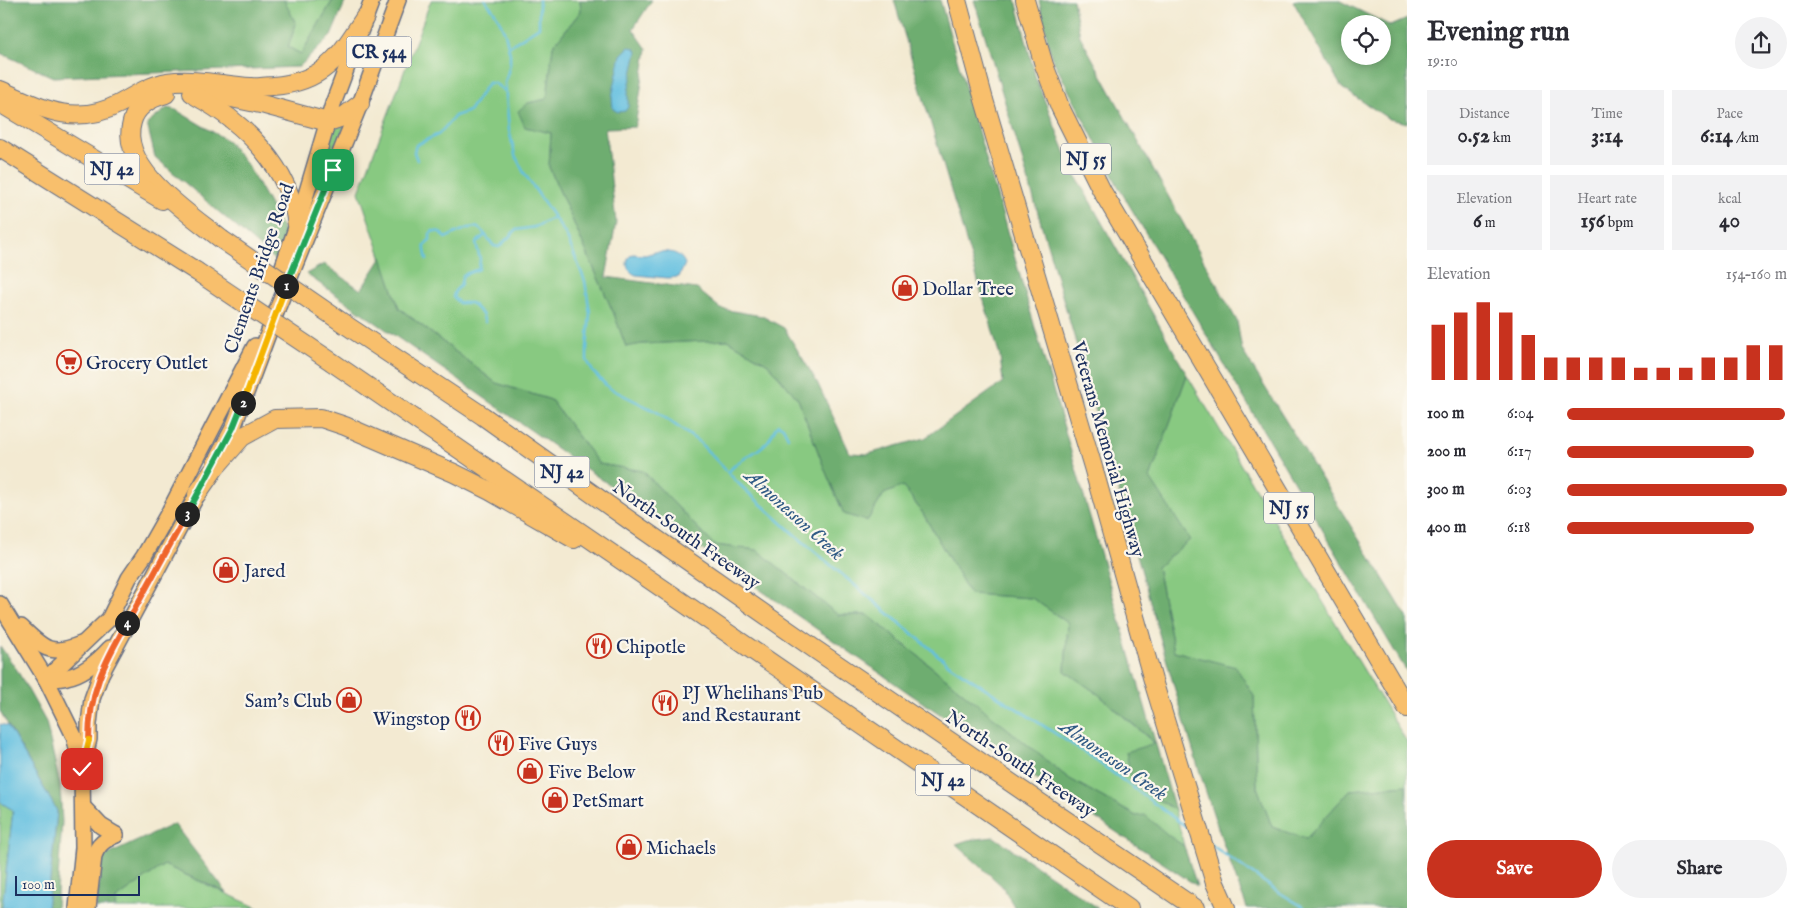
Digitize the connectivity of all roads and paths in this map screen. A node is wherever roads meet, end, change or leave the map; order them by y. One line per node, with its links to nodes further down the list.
1 (372, 0): 6 (main road, Clements Bridge Road / CR 544)
2 (393, 0): 7 (main road)
3 (398, 0): 7 (main road, Clements Bridge Road / CR 544)
4 (957, 0): 29 (highway, Veterans Memorial Highway)
5 (1025, 0): 22 (highway, NJ 55)
6 (365, 17): 8 (highway); 12 (main road, Clements Bridge Road / CR 544)
7 (388, 26): 11 (main road, Clements Bridge Road / CR 544)
8 (0, 90)
9 (191, 93): 12 (highway); 14 (highway); 15 (highway)
10 (0, 103): 15 (highway, North-South Freeway / NJ 42)
11 (360, 104): 12 (highway); 16 (main road, Clements Bridge Road / CR 544)
12 (328, 122): 14 (main road, Clements Bridge Road / CR 544)
13 (0, 148): 17 (highway, NJ 42, bridge)
14 (297, 225): 20 (main road, Clements Bridge Road / CR 544)
15 (221, 239): 28 (highway, North-South Freeway / NJ 42, bridge)
16 (197, 494): 17 (highway); 19 (main road, Clements Bridge Road / CR 544)
17 (610, 552): 27 (highway, NJ 42)
18 (4, 610): 20 (main road); 21 (main road)
19 (120, 636): 21 (main road, Clements Bridge Road); 23 (main road, Clements Bridge Road / CR 544)
20 (87, 641): 21 (main road, Clements Bridge Road / CR 544)
21 (46, 679): 23 (main road, Clements Bridge Road)
22 (1407, 708)
23 (82, 769): 24 (main road, Clements Bridge Road)
24 (83, 807): 25 (main road, Clements Bridge Road); 26 (main road)
25 (77, 908)
26 (88, 908)
27 (1130, 908)
28 (1195, 908)
29 (1226, 908)

